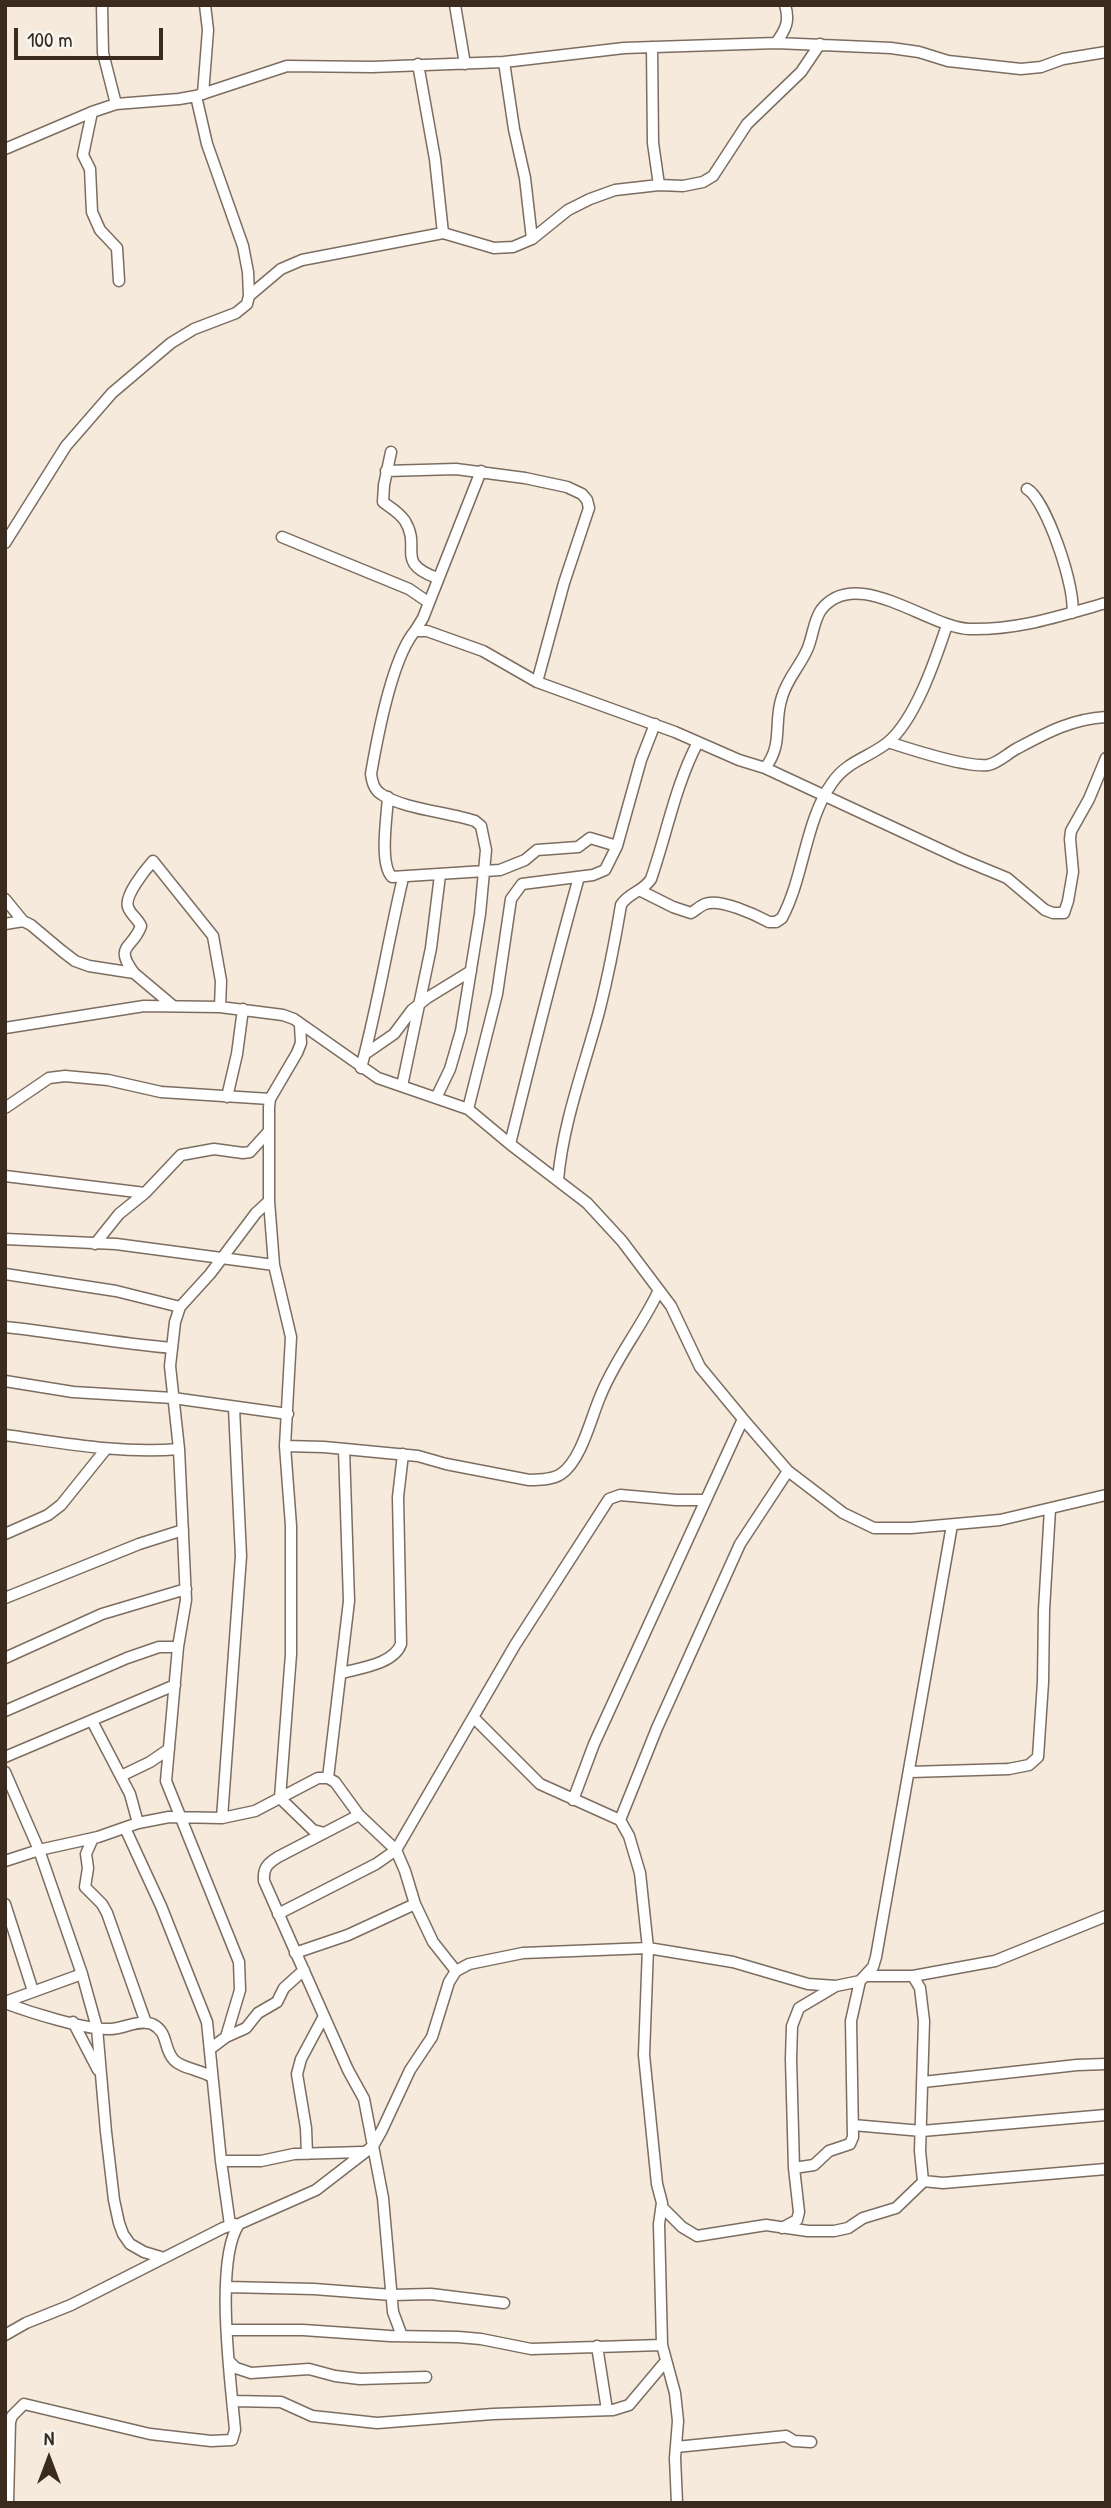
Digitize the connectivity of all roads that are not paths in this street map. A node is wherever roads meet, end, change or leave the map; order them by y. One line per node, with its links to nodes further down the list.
1 (102, 5): 13 (street)
2 (205, 5): 12 (street)
3 (454, 5): 11 (street)
4 (785, 5): 5 (street)
5 (776, 43): 6 (street); 7 (street)
6 (820, 44): 8 (street); 16 (street)
7 (652, 47): 9 (street); 16 (street)
8 (1106, 52)
9 (504, 62): 11 (street); 18 (street)
10 (418, 64): 11 (street); 12 (street); 17 (street)
11 (465, 64)
12 (200, 95): 13 (street); 20 (street)
13 (116, 104): 14 (street)
14 (92, 112): 15 (street); 19 (street)
15 (5, 149)
16 (659, 185): 18 (street)
17 (443, 233): 18 (street); 20 (street)
18 (532, 239)
19 (119, 281)
20 (249, 296): 26 (street)
21 (390, 452): 22 (street)
22 (386, 471): 23 (street); 27 (street)
23 (481, 471): 27 (street); 33 (street)
24 (1027, 489): 30 (street)
25 (282, 537): 28 (street)
26 (5, 542)
27 (437, 578): 28 (street)
28 (428, 602): 32 (street)
29 (1106, 603): 30 (street)
30 (1072, 613): 31 (street)
31 (947, 625): 37 (street); 39 (street)
32 (415, 631): 33 (street); 41 (street)
33 (537, 682): 35 (street)
34 (1106, 717): 37 (street)
35 (655, 724): 36 (street); 42 (street)
36 (698, 742): 39 (street); 47 (street)
37 (888, 743): 40 (street)
38 (1106, 758): 40 (street)
39 (765, 768): 40 (street)
40 (825, 795): 47 (street)
41 (388, 797): 43 (street); 45 (street)
42 (617, 846): 43 (street); 46 (street)
43 (485, 871): 44 (street); 51 (street)
44 (440, 875): 45 (street); 53 (street)
45 (403, 877): 59 (street)
46 (579, 877): 66 (street); 68 (street)
47 (641, 891): 70 (street)
48 (5, 900): 49 (street)
49 (23, 921): 50 (street); 52 (street)
50 (5, 924)
51 (471, 971): 53 (street); 63 (street)
52 (134, 973): 54 (street); 55 (street)
53 (419, 1004): 59 (street); 61 (street)
54 (172, 1005): 55 (street); 58 (street)
55 (220, 1007): 56 (street)
56 (243, 1009): 57 (street); 62 (street)
57 (300, 1025): 60 (street); 64 (street)
58 (5, 1028)
59 (365, 1054): 60 (street)
60 (361, 1068): 61 (street)
61 (402, 1086): 63 (street)
62 (227, 1097): 64 (street); 65 (street)
63 (436, 1098): 66 (street)
64 (270, 1099): 67 (street)
65 (5, 1108)
66 (468, 1109): 68 (street)
67 (269, 1130): 71 (street); 72 (street)
68 (510, 1144): 70 (street)
69 (5, 1176): 71 (street)
70 (558, 1180): 78 (street)
71 (145, 1193): 74 (street)
72 (269, 1201): 75 (street); 76 (street)
73 (5, 1239): 74 (street)
74 (95, 1244): 75 (street)
75 (223, 1257): 76 (street); 79 (street)
76 (274, 1265): 85 (street)
77 (5, 1273): 79 (street)
78 (658, 1292): 86 (street); 92 (street)
79 (180, 1307): 81 (street)
80 (5, 1327): 81 (street)
81 (172, 1348): 83 (street)
82 (5, 1381): 83 (street)
83 (173, 1398): 84 (street); 90 (street)
84 (234, 1408): 85 (street); 119 (street)
85 (288, 1414): 88 (street)
86 (743, 1419): 93 (street); 95 (street)
87 (5, 1436): 89 (street)
88 (285, 1446): 91 (street); 115 (street)
89 (106, 1449): 90 (street); 99 (street)
90 (179, 1449): 98 (street)
91 (344, 1449): 92 (street); 104 (street)
92 (403, 1454): 104 (street)
93 (788, 1471): 97 (street); 120 (street)
94 (1106, 1495): 96 (street)
95 (706, 1500): 107 (street); 116 (street)
96 (1050, 1509): 97 (street); 112 (street)
97 (952, 1525): 112 (street)
98 (183, 1530): 100 (street); 101 (street)
99 (5, 1534)
100 (186, 1589): 102 (street); 103 (street)
101 (5, 1598)
102 (178, 1647): 105 (street); 106 (street)
103 (5, 1658)
104 (342, 1673): 114 (street)
105 (175, 1685): 108 (street); 109 (street)
106 (5, 1711)
107 (474, 1718): 116 (street); 126 (street)
108 (92, 1721): 110 (street); 113 (street)
109 (169, 1749): 113 (street); 118 (street)
110 (5, 1757)
111 (5, 1772): 125 (street)
112 (910, 1772): 138 (street)
113 (121, 1776): 121 (street)
114 (328, 1778): 115 (street); 117 (street)
115 (280, 1798): 119 (street); 123 (street)
116 (573, 1800): 120 (street)
117 (359, 1815): 123 (street); 126 (street)
118 (180, 1818): 119 (street); 121 (street); 146 (street)
119 (222, 1818)
120 (620, 1821): 132 (street)
121 (138, 1823): 122 (street)
122 (125, 1828): 124 (street); 147 (street)
123 (324, 1833): 130 (street)
124 (93, 1838): 125 (street); 144 (street)
125 (39, 1850): 127 (street); 136 (street)
126 (396, 1850): 129 (street); 130 (street)
127 (5, 1861)
128 (5, 1904): 140 (street)
129 (415, 1904): 133 (street); 135 (street)
130 (278, 1914): 133 (street)
131 (1106, 1916): 137 (street)
132 (648, 1948): 135 (street); 139 (street); 162 (street)
133 (295, 1953): 134 (street)
134 (304, 1970): 142 (street); 146 (street)
135 (456, 1971): 155 (street)
136 (82, 1974): 140 (street); 145 (street)
137 (913, 1976): 138 (street); 151 (street)
138 (863, 1979): 139 (street); 153 (street)
139 (836, 1986): 159 (street)
140 (33, 1991): 141 (street)
141 (5, 2003): 143 (street)
142 (324, 2016): 155 (street); 157 (street)
143 (73, 2022): 145 (street); 149 (street)
144 (146, 2023): 145 (street); 150 (street)
145 (97, 2028): 149 (street)
146 (226, 2037): 147 (street)
147 (210, 2049): 150 (street)
148 (1106, 2064): 151 (street)
149 (100, 2073): 165 (street)
150 (212, 2077): 158 (street)
151 (923, 2082): 154 (street)
152 (1106, 2115): 154 (street)
153 (853, 2125): 154 (street); 159 (street)
154 (922, 2131): 161 (street)
155 (373, 2146): 156 (street); 167 (street)
156 (362, 2152): 157 (street); 163 (street)
157 (307, 2154): 158 (street)
158 (221, 2161): 163 (street)
159 (794, 2168): 164 (street)
160 (1106, 2169): 161 (street)
161 (924, 2181): 164 (street)
162 (662, 2207): 164 (street); 173 (street)
163 (235, 2224): 165 (street); 166 (street)
164 (782, 2228)
165 (164, 2258): 170 (street)
166 (227, 2287): 167 (street); 169 (street)
167 (392, 2295): 168 (street); 171 (street)
168 (504, 2303)
169 (227, 2330): 171 (street); 174 (street)
170 (5, 2335)
171 (402, 2336): 172 (street)
172 (597, 2346): 173 (street); 178 (street)
173 (662, 2346): 175 (street)
174 (229, 2361): 176 (street); 177 (street)
175 (666, 2361): 178 (street); 180 (street)
176 (426, 2377)
177 (233, 2401): 178 (street); 181 (street)
178 (607, 2410)
179 (811, 2442): 180 (street)
180 (676, 2447): 183 (street)
181 (7, 2458): 182 (street)
182 (8, 2503)
183 (677, 2503)

